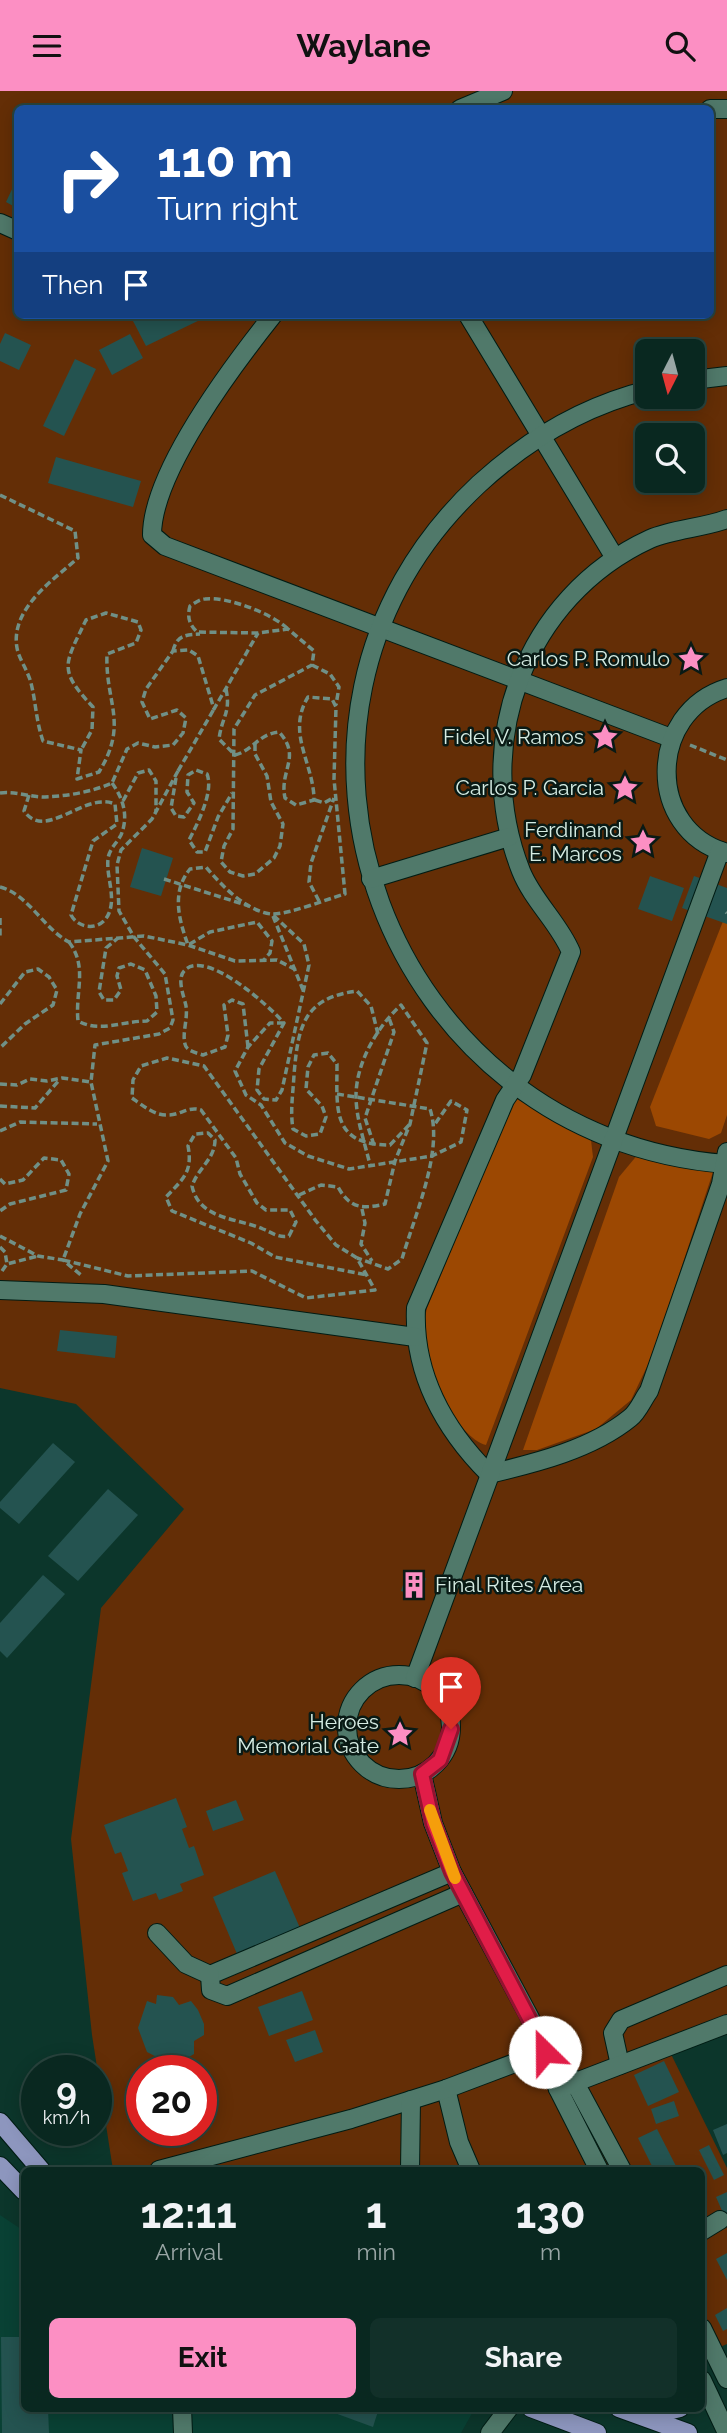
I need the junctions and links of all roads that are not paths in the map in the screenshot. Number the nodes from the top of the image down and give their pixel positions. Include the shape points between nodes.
1 (503, 91) edge
2 (470, 105) edge
3 (270, 319) edge
4 (470, 319) edge
5 (727, 376) edge
6 (705, 379) edge
7 (635, 394) edge
8 (542, 435) junction
9 (727, 519) edge
10 (615, 558) junction
11 (381, 629) junction
12 (517, 680) junction
13 (727, 688) edge
14 (671, 738) junction
15 (509, 837) junction
16 (724, 852) edge
17 (371, 879) junction
18 (514, 1086) junction
19 (613, 1140) junction
20 (726, 1160) edge
21 (0, 1290) edge
22 (415, 1336) junction
23 (489, 1474) junction
24 (415, 1678) junction
25 (422, 1774) junction
26 (452, 1872) junction
27 (463, 1893) junction
28 (157, 1933) dead end
29 (210, 1975) junction
30 (727, 1975) edge
31 (727, 2024) edge
32 (545, 2048) junction
33 (620, 2065) junction
34 (574, 2081) junction
35 (446, 2088) junction
36 (558, 2089) junction
37 (411, 2100) junction
38 (0, 2122) edge
39 (0, 2167) edge
40 (38, 2167) edge
41 (170, 2167) edge
42 (410, 2167) edge
43 (470, 2167) edge
44 (597, 2167) edge
45 (620, 2167) edge
46 (21, 2188) edge
47 (720, 2220) dead end
48 (705, 2229) edge
49 (705, 2334) edge
50 (726, 2373) edge
51 (705, 2387) edge
52 (182, 2412) edge
53 (506, 2412) edge
54 (542, 2412) edge
55 (630, 2412) edge
56 (671, 2412) edge
57 (641, 2416) junction
58 (183, 2433) edge
59 (490, 2433) edge
60 (597, 2433) edge
61 (688, 2433) edge
62 (726, 2433) edge

1 - 2 street
3 - 11 street via 207,403 168,478 152,518 152,535 165,546
4 - 8 street
5 - 6 street
7 - 8 street via 586,411
8 - 10 street
8 - 11 street via 500,464 430,539
9 - 10 street via 652,538
10 - 12 street via 559,608
11 - 12 street
11 - 17 street via 366,677 358,727 360,829
12 - 14 street
12 - 15 street via 501,755
13 - 14 street via 690,709
14 - 16 street via 665,772 672,805 692,833
15 - 17 street
15 - 18 street via 522,874 571,952
16 - 19 street
17 - 18 street via 388,927 441,1014
18 - 19 street
18 - 22 street via 416,1308
19 - 20 street via 668,1156
19 - 23 street
20 - 23 street via 649,1391 633,1416 570,1450
21 - 22 street via 104,1294
22 - 23 street via 422,1370 439,1409 462,1447
23 - 24 street
24 - 25 street via 442,1698 451,1729 440,1760
24 - 25 street via 392,1676 370,1685 354,1702 347,1725 352,1748 366,1767 387,1778
25 - 26 street via 433,1823
26 - 27 street
26 - 29 street
27 - 29 street via 227,1996 211,1990
27 - 32 street
28 - 29 street via 186,1964
30 - 33 street via 615,2025
31 - 33 street
32 - 34 street
32 - 35 street
32 - 36 street
33 - 34 street
34 - 36 street
34 - 45 street
35 - 37 street
35 - 43 street via 458,2142
36 - 44 street
37 - 41 street
37 - 42 street
38 - 40 main road
39 - 46 main road
47 - 48 street
49 - 50 street
51 - 62 street
52 - 58 street
53 - 59 street
54 - 60 main road
55 - 57 main road
56 - 57 main road
57 - 61 main road

